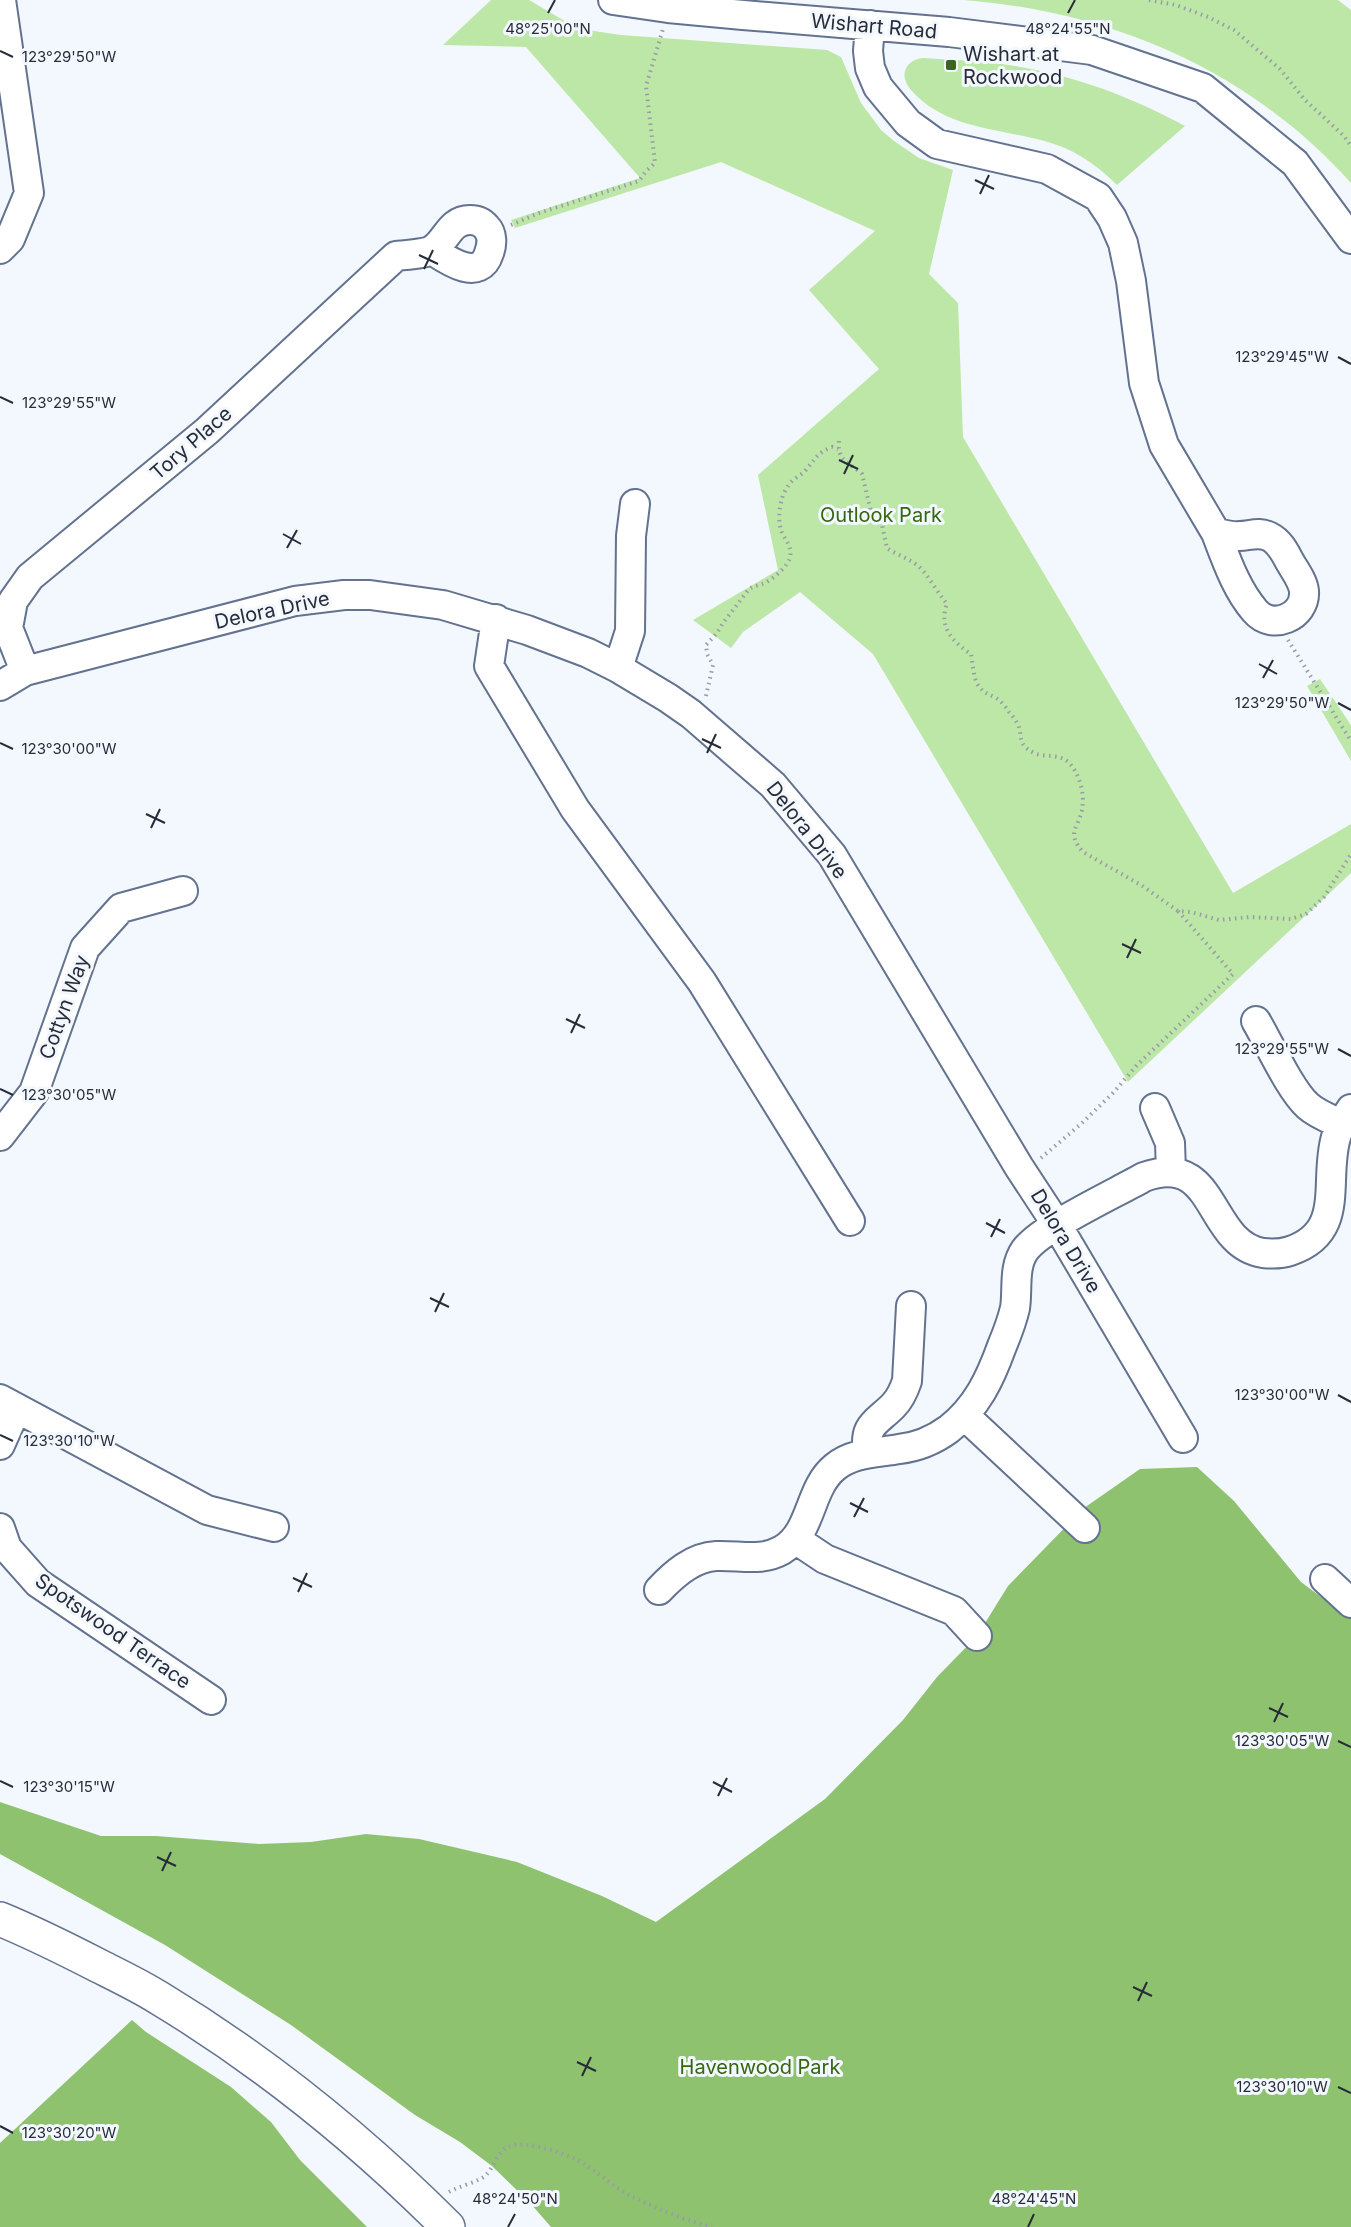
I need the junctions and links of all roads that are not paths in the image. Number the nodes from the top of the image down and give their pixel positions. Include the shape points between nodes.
1 (1, 0) edge
2 (613, 0) edge
3 (870, 25) junction
4 (1351, 239) edge
5 (0, 249) edge
6 (432, 250) junction
7 (635, 504) dead end
8 (1216, 532) junction
9 (496, 620) junction
10 (618, 668) junction
11 (25, 672) junction
12 (0, 686) edge
13 (183, 891) dead end
14 (1256, 1021) dead end
15 (1155, 1108) dead end
16 (1346, 1116) edge
17 (0, 1136) edge
18 (1171, 1171) junction
19 (850, 1221) dead end
20 (1057, 1225) junction
21 (911, 1306) dead end
22 (8, 1404) edge
23 (964, 1415) junction
24 (1183, 1438) dead end
25 (0, 1445) edge
26 (868, 1453) junction
27 (274, 1527) dead end
28 (0, 1528) edge
29 (1085, 1528) dead end
30 (795, 1539) junction
31 (1325, 1579) dead end
32 (659, 1590) dead end
33 (1351, 1603) edge
34 (977, 1636) dead end
35 (211, 1700) dead end
36 (0, 1919) edge
37 (447, 2213) edge

1 - 5 street via 29,193 10,239
2 - 3 street, Wishart Road
3 - 4 street, Wishart Road via 1092,50 1203,88 1295,163
3 - 8 street via 870,68 878,87 908,123 938,144 1047,169 1098,197 1123,243 1144,383 1164,445
6 - 6 street via 456,266 480,266 488,257 491,234 476,220 462,220
6 - 11 street, Tory Place via 396,256 207,431 30,578 13,601 8,628
7 - 10 street via 630,631
8 - 8 street via 1238,536 1262,534 1278,543 1302,583 1303,602 1298,610 1272,621 1255,612 1231,572
9 - 10 street, Delora Drive via 558,641
9 - 11 street, Delora Drive via 397,597 319,597
9 - 19 street via 489,666 575,809 702,982
10 - 20 street, Delora Drive via 691,714 773,784 832,855
11 - 12 street, Delora Drive
13 - 17 street, Cottyn Way via 121,908 85,948 34,1092
14 - 16 street via 1307,1105 1317,1113
15 - 18 street via 1170,1143
16 - 18 street via 1336,1137 1330,1205 1320,1233 1285,1253 1258,1252 1237,1240 1198,1184
18 - 20 street via 1144,1177
20 - 23 street via 1023,1252 1011,1323 984,1391
20 - 24 street, Delora Drive
21 - 26 street via 907,1381 894,1405 868,1431
22 - 25 street
22 - 27 street via 207,1510
23 - 26 street via 949,1429 920,1445
23 - 29 street
26 - 30 street via 849,1458 824,1479
28 - 35 street, Spotswood Terrace via 7,1548 38,1583
30 - 32 street via 784,1549 758,1558 699,1559
30 - 34 street via 825,1559 954,1611
31 - 33 street
36 - 37 main road via 158,1997 250,2057

